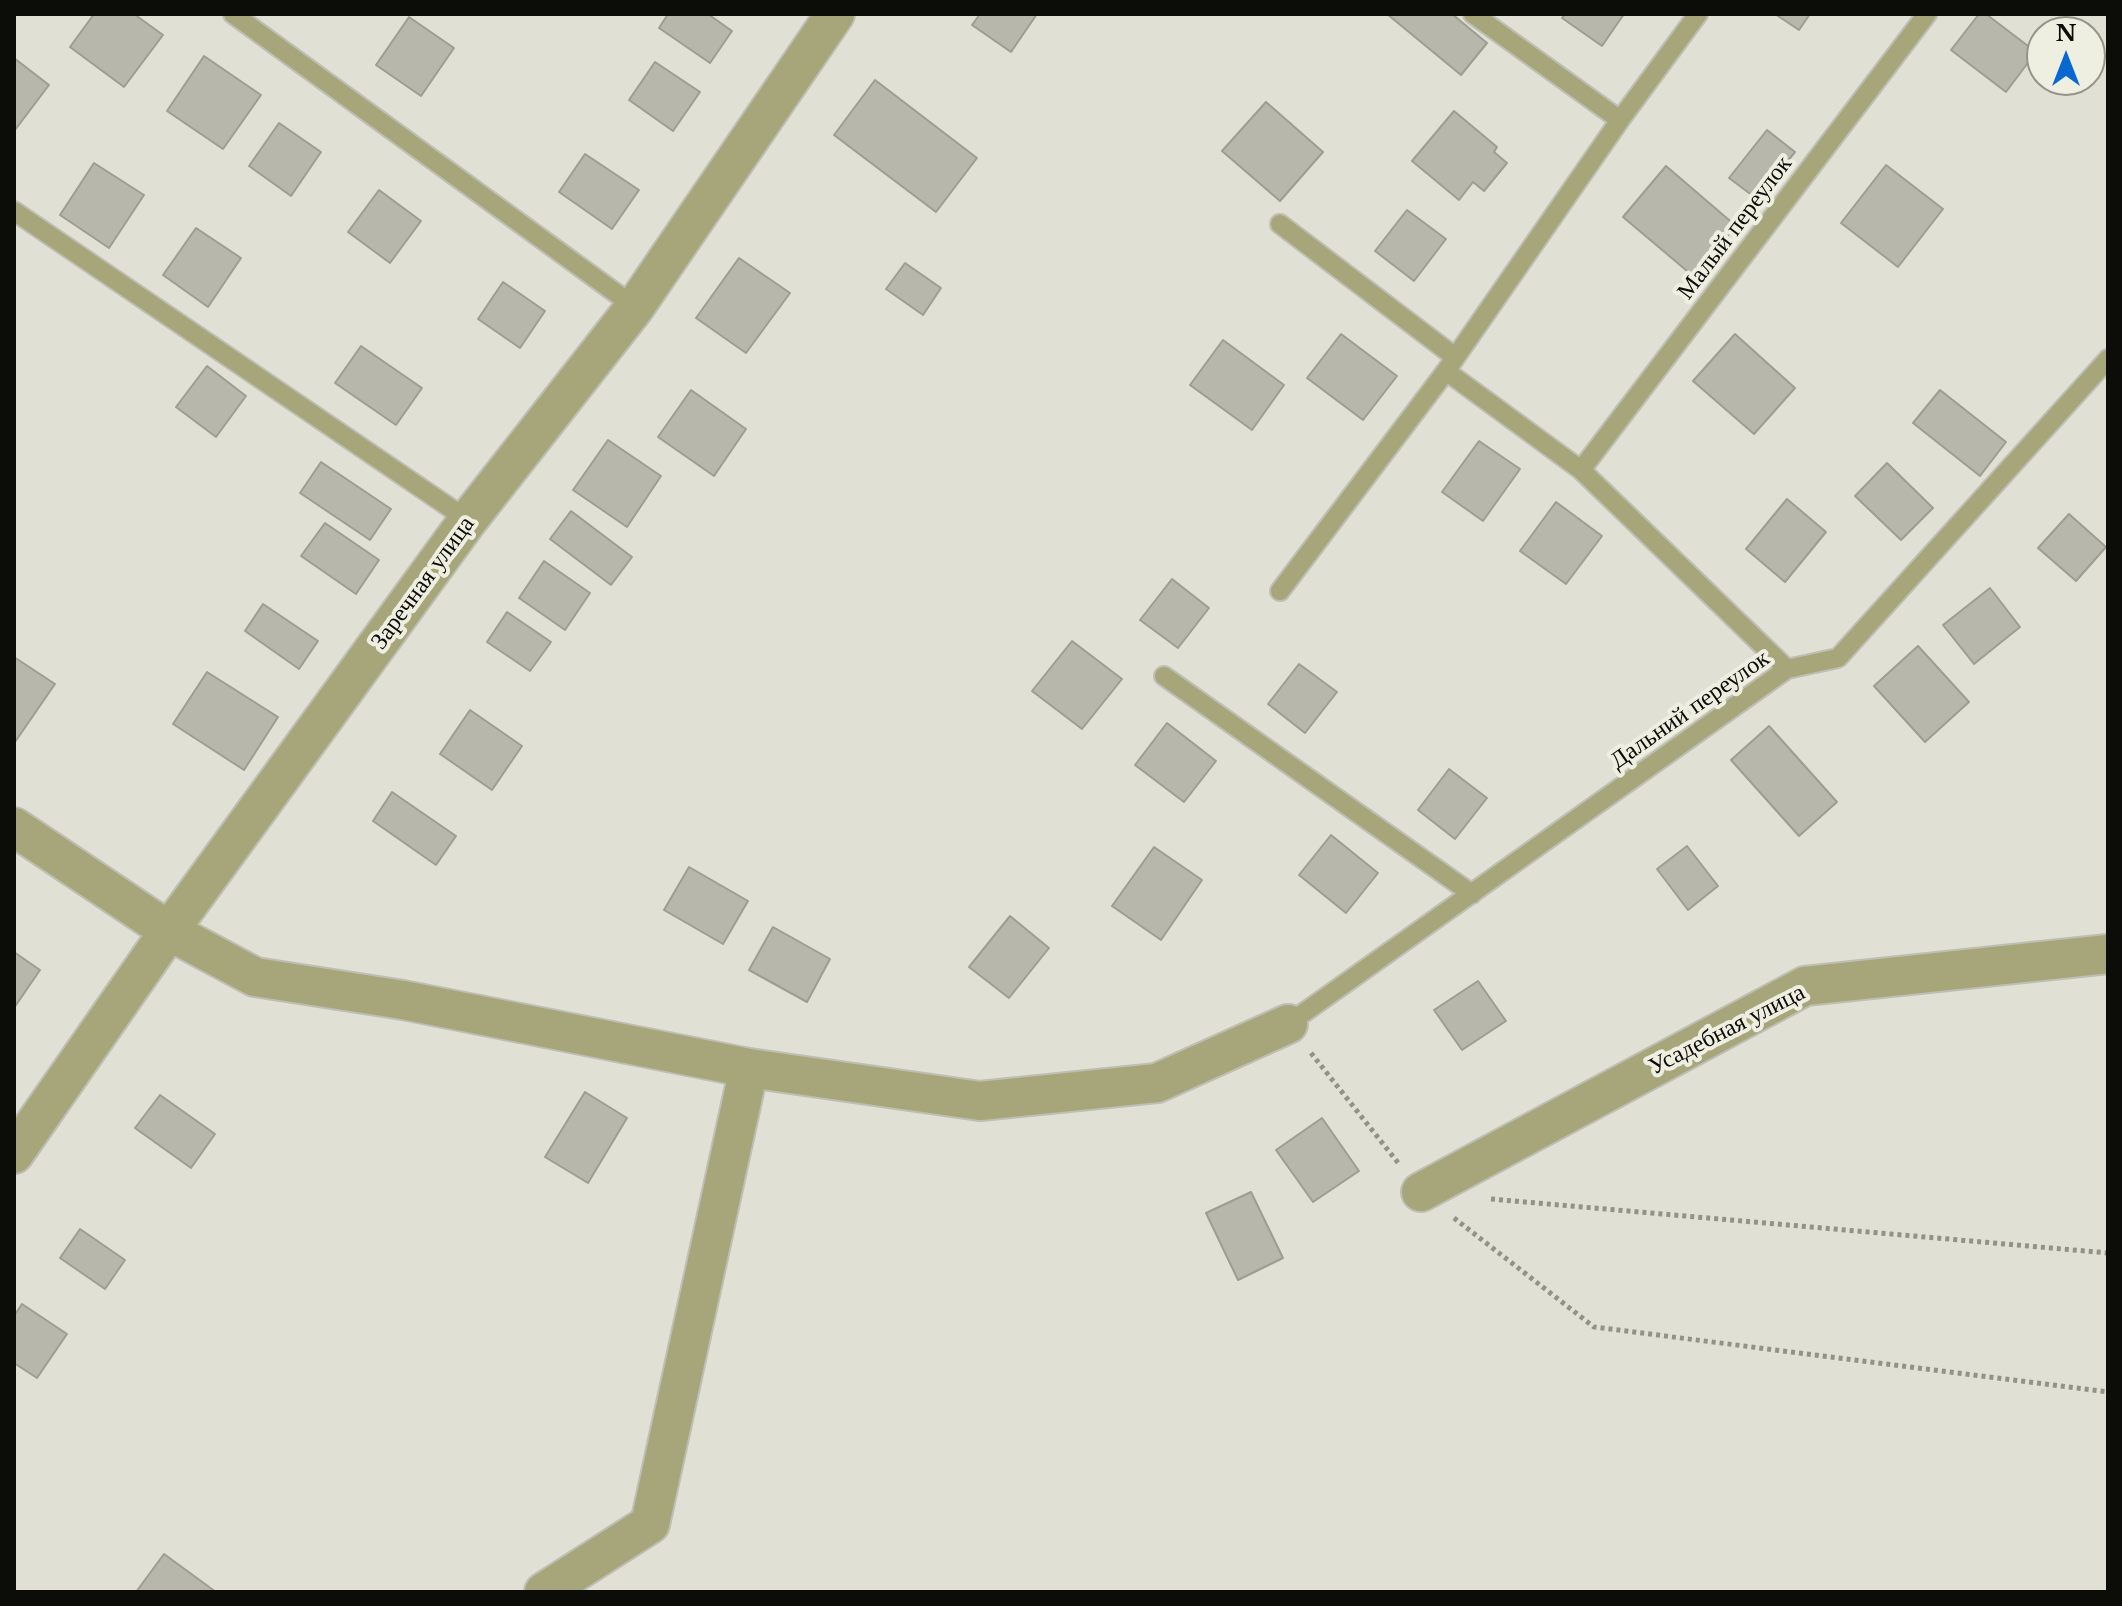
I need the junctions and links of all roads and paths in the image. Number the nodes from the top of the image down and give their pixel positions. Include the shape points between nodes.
1 (233, 14) edge
2 (835, 14) edge
3 (1473, 14) edge
4 (1698, 14) edge
5 (1927, 14) edge
6 (1620, 120) junction
7 (14, 211) edge
8 (1280, 224) dead end
9 (635, 307) junction
10 (2108, 359) edge
11 (1450, 364) junction
12 (1581, 470) junction
13 (468, 520) junction
14 (1280, 591) dead end
15 (1787, 669) junction
16 (1164, 676) dead end
17 (14, 827) edge
18 (1472, 894) junction
19 (169, 931) junction
20 (2108, 954) edge
21 (1288, 1024) junction
22 (749, 1068) junction
23 (14, 1154) edge
24 (1421, 1192) junction
25 (1484, 1198) dead end
26 (2108, 1253) edge
27 (2108, 1392) edge
28 (544, 1592) edge

1 - 9 lane
2 - 9 street, Заречная улица
3 - 6 lane
4 - 6 lane
5 - 12 lane, Малый переулок
6 - 11 lane
7 - 13 lane
8 - 11 lane
9 - 13 street, Заречная улица
10 - 15 lane, Дальний переулок via 1838,658
11 - 12 lane
11 - 14 lane
12 - 15 lane
13 - 19 street, Заречная улица
15 - 18 lane, Дальний переулок
16 - 18 lane
17 - 19 street
18 - 21 lane, Дальний переулок
19 - 22 street via 255,977 403,1000
19 - 23 street, Заречная улица
20 - 24 street, Усадебная улица via 1805,986
21 - 22 street via 1157,1083 980,1101
21 - 24 path
22 - 28 street via 650,1524
24 - 27 path via 1594,1327
25 - 26 path

